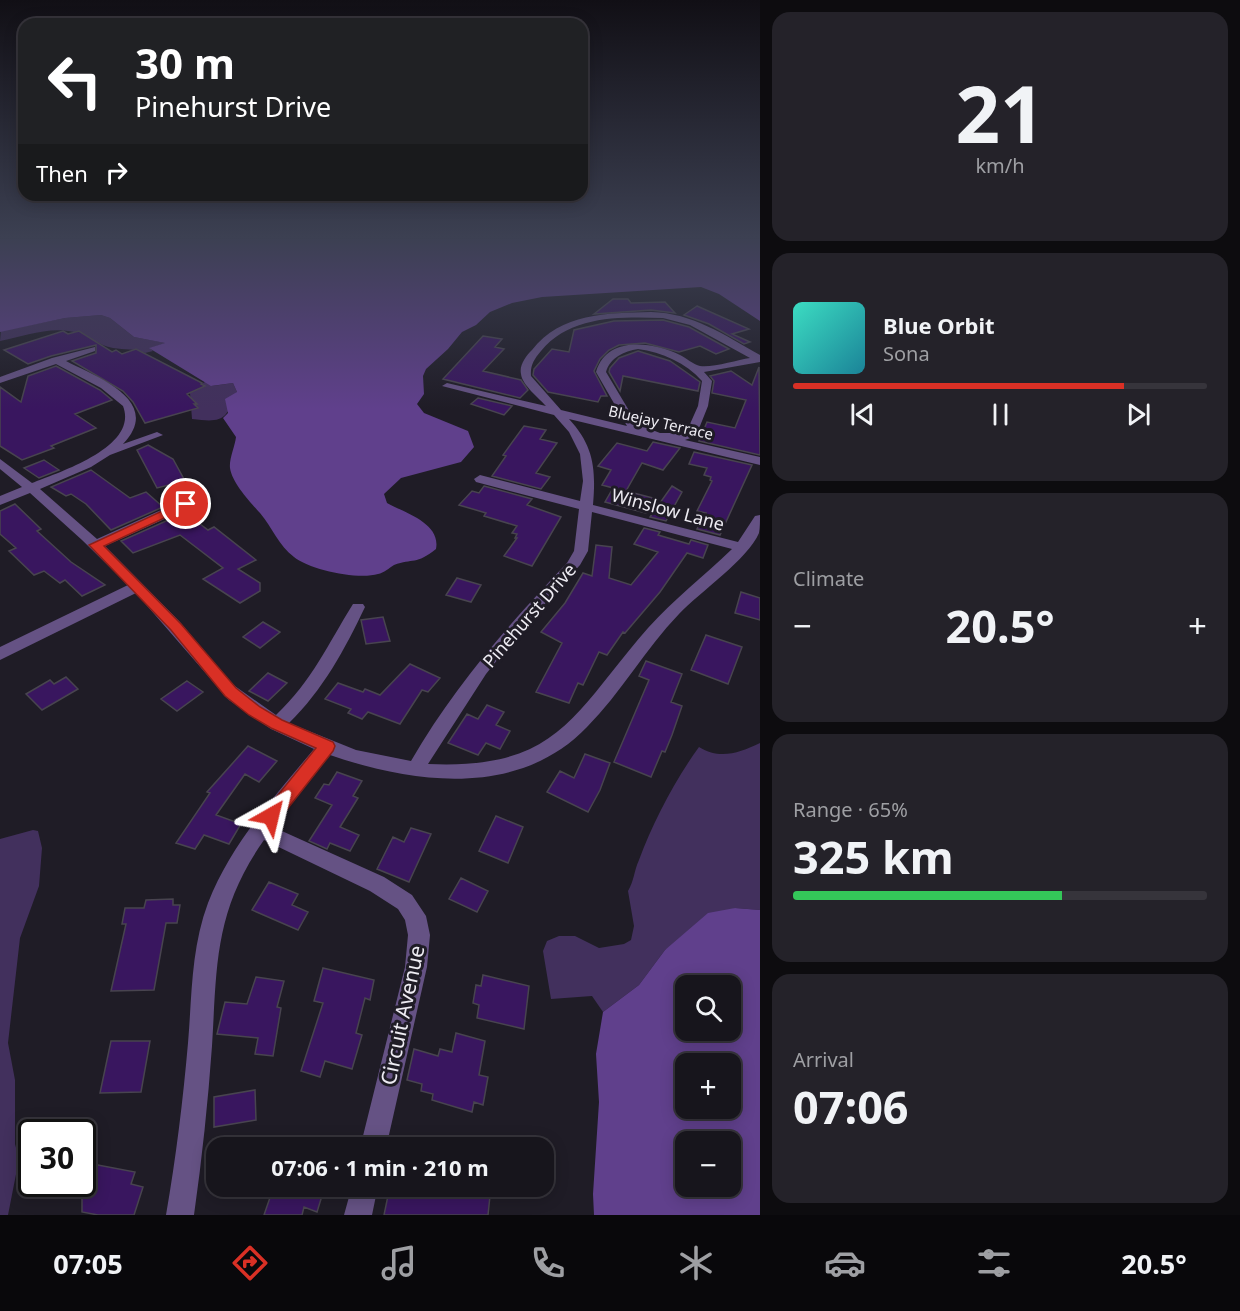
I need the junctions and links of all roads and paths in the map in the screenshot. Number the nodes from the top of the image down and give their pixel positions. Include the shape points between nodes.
1 (92, 349) dead end
2 (760, 359) edge
3 (56, 360) junction
4 (695, 370) junction
5 (0, 380) edge
6 (447, 387) dead end
7 (556, 413) junction
8 (157, 435) dead end
9 (658, 437) junction
10 (104, 455) junction
11 (760, 461) edge
12 (0, 463) edge
13 (480, 479) dead end
14 (31, 488) junction
15 (0, 501) edge
16 (186, 504) dead end
17 (587, 506) junction
18 (760, 519) edge
19 (96, 545) junction
20 (740, 547) junction
21 (137, 586) junction
22 (358, 608) dead end
23 (0, 654) edge
24 (277, 724) junction
25 (327, 746) junction
26 (415, 770) junction
27 (261, 830) junction
28 (377, 1137) edge
29 (362, 1197) edge
30 (180, 1215) edge
31 (358, 1215) edge

1 - 3 street
2 - 4 street
2 - 7 street, Pinehurst Drive via 672,316 570,324 541,344 525,371 529,382
3 - 5 street
3 - 10 street via 119,396 129,407 130,420 123,436
4 - 9 street via 707,384 703,406 690,436
4 - 9 street via 660,350 638,346 620,351 601,368 633,426
6 - 7 street, Bluejay Terrace
7 - 9 street, Bluejay Terrace
7 - 17 street, Pinehurst Drive via 578,436 586,454
8 - 10 street
9 - 11 street, Bluejay Terrace
10 - 14 street
12 - 14 street
13 - 17 street, Winslow Lane
14 - 15 street
14 - 19 street
16 - 19 street
17 - 20 street, Winslow Lane
17 - 26 street, Pinehurst Drive via 579,558 480,669
18 - 20 street
19 - 21 street
20 - 26 street via 670,613 601,700 559,741 486,771
21 - 23 street
21 - 24 street via 230,692
22 - 24 street via 337,651 298,705
24 - 25 street
25 - 26 street
25 - 27 street
27 - 28 street, Circuit Avenue via 377,884 405,902 415,916 419,935 416,966
27 - 30 street via 229,880 212,925
29 - 31 street

